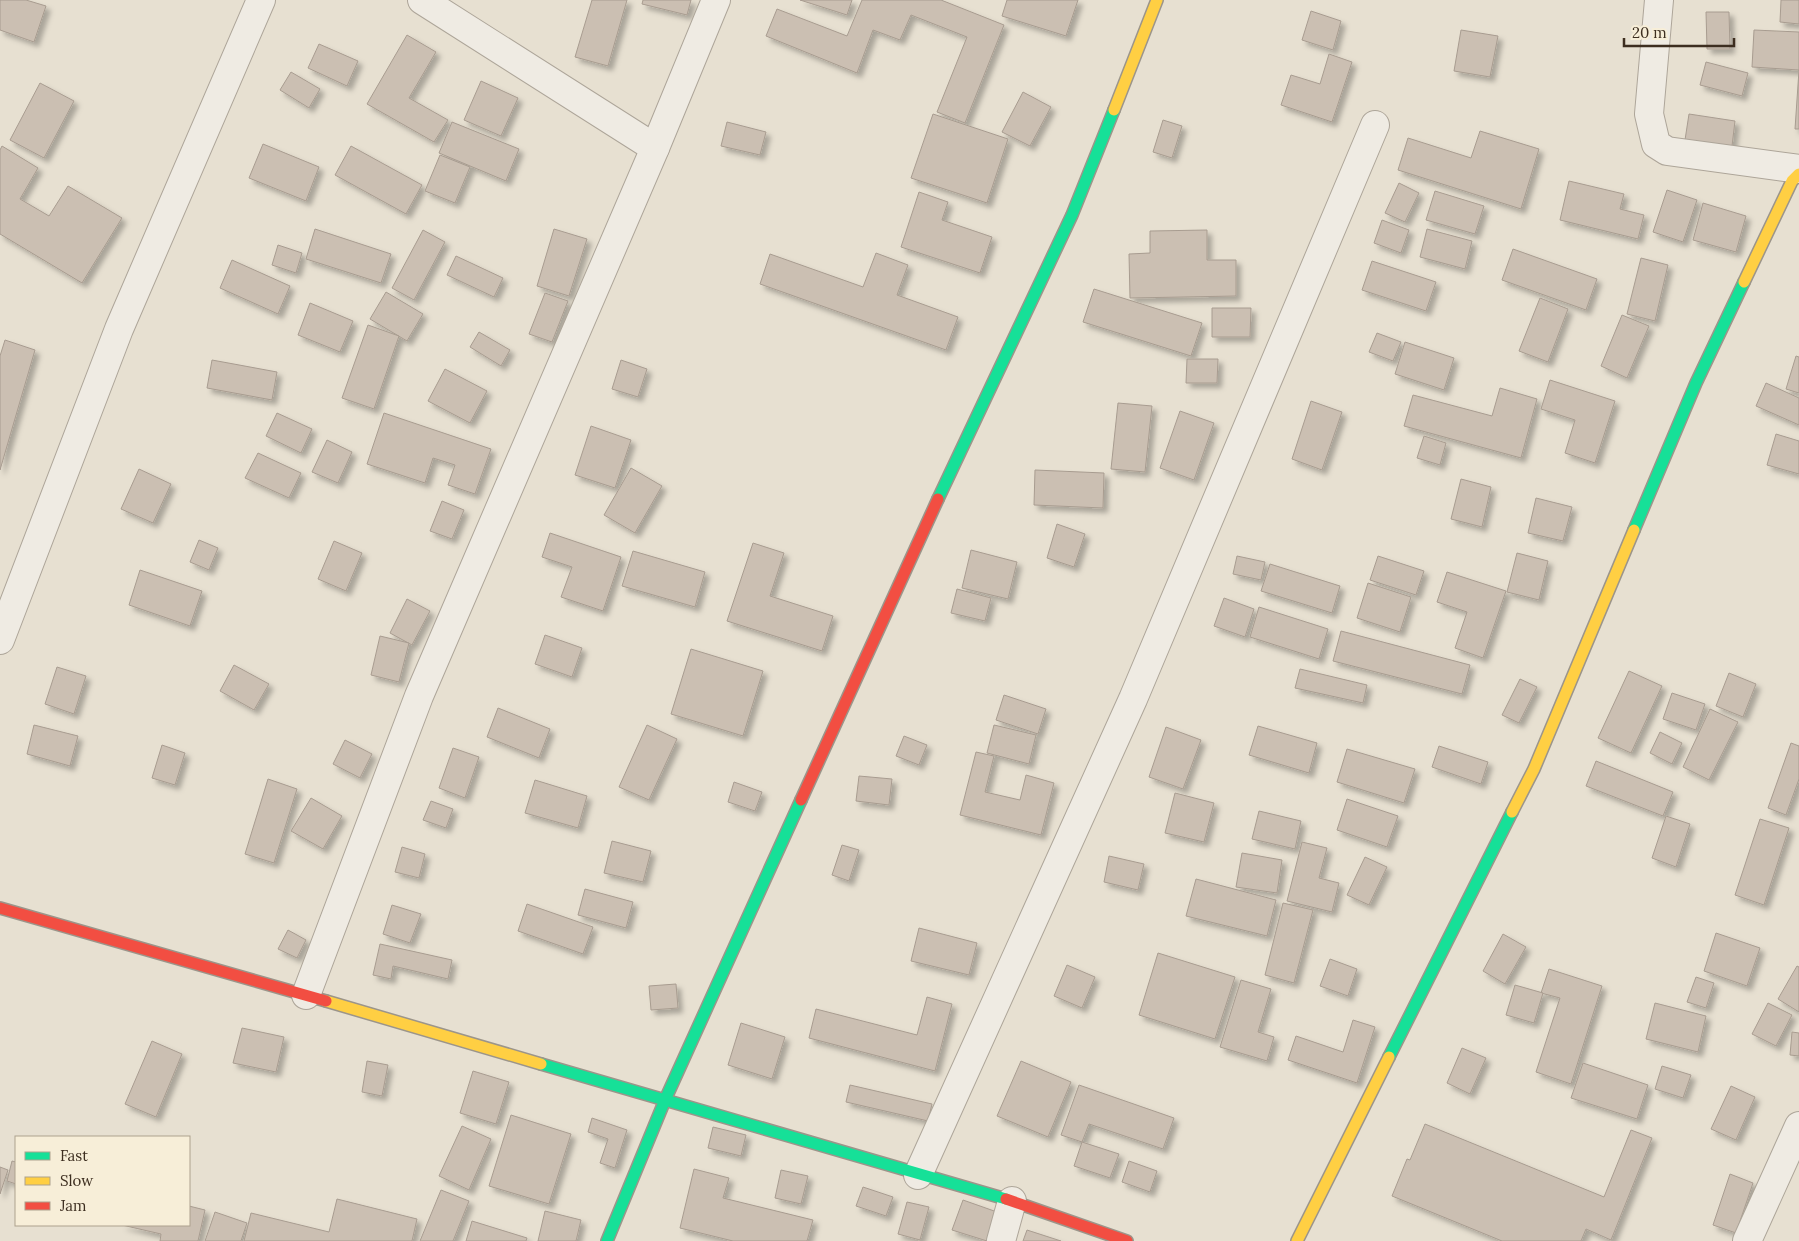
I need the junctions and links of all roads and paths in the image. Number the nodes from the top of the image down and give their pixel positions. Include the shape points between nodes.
1 (261, 0) edge
2 (422, 0) edge
3 (716, 0) edge
4 (1157, 0) edge
5 (1659, 0) edge
6 (1375, 124) dead end
7 (655, 148) junction
8 (1799, 169) edge
9 (1799, 174) edge
10 (0, 640) edge
11 (0, 908) edge
12 (306, 995) junction
13 (664, 1100) junction
14 (1799, 1126) edge
15 (918, 1174) junction
16 (1012, 1202) junction
17 (608, 1241) edge
18 (1001, 1241) edge
19 (1127, 1241) edge
20 (1297, 1241) edge
21 (1747, 1241) edge

1 - 10 street via 119,329
2 - 7 street
3 - 7 street
4 - 13 street via 1072,215 932,512
5 - 8 street via 1648,114 1656,144 1667,151
6 - 15 street via 1133,699
7 - 12 street via 419,696
9 - 20 street via 1792,181 1696,383 1534,770
11 - 12 street
12 - 13 street
13 - 15 street
13 - 17 street
14 - 21 street
15 - 16 street
16 - 18 street
16 - 19 street

